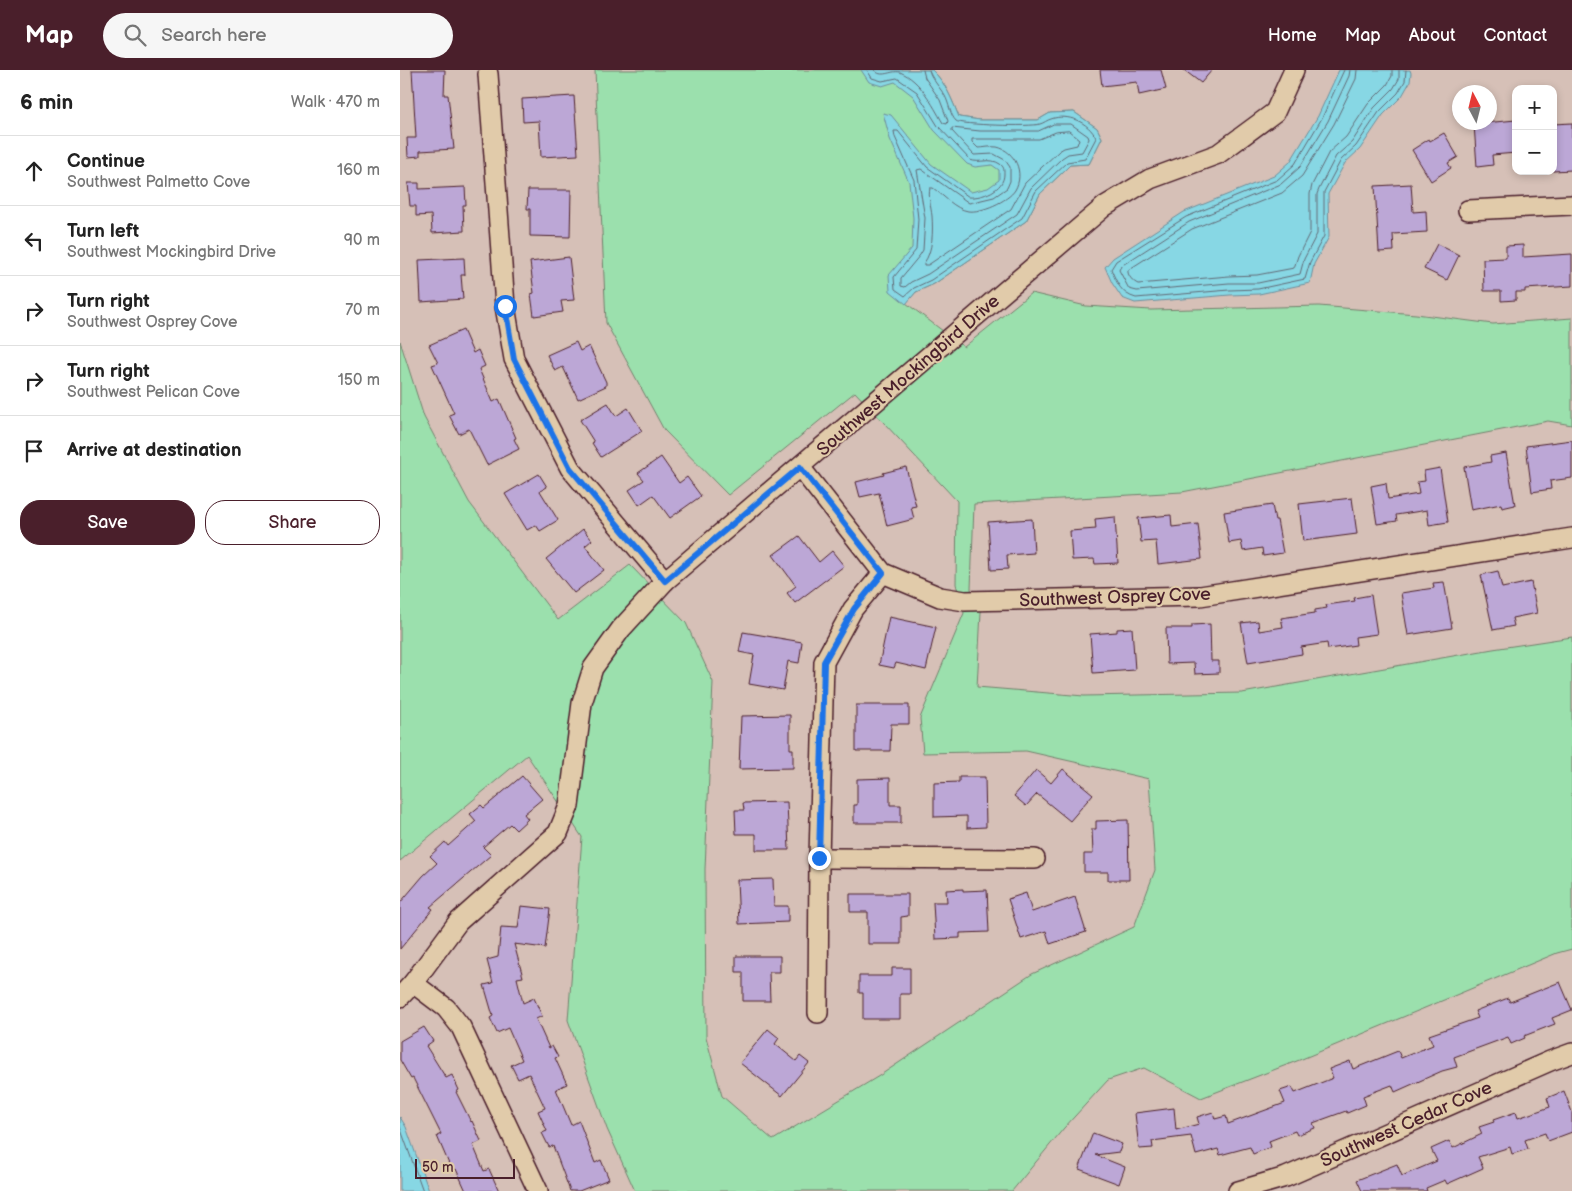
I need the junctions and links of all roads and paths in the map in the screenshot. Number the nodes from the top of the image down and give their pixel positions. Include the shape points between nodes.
1 (1294, 70) edge
2 (488, 74) dead end
3 (1572, 205) edge
4 (1468, 210) dead end
5 (800, 467) junction
6 (1572, 538) edge
7 (883, 573) junction
8 (665, 581) junction
9 (819, 858) junction
10 (1034, 858) dead end
11 (413, 983) junction
12 (400, 997) edge
13 (818, 1013) dead end
14 (1572, 1053) edge
15 (538, 1191) edge
16 (1238, 1191) edge

1 - 5 street, Southwest Mockingbird Drive via 1275,112 1218,154 1150,179 1105,206
2 - 8 street via 505,306 514,359 570,468
3 - 4 street
5 - 7 street, Southwest Osprey Cove
5 - 8 street, Southwest Mockingbird Drive
6 - 7 street, Southwest Osprey Cove via 1200,596 965,601 940,597
7 - 9 street via 854,609 824,662
8 - 11 street, Southwest Mockingbird Drive via 621,629 594,668 582,703 569,806 558,833 458,922
9 - 10 street
9 - 13 street
11 - 12 street, Southwest Mockingbird Drive
11 - 15 street via 446,1008 461,1027
14 - 16 street, Southwest Cedar Cove via 1286,1177

